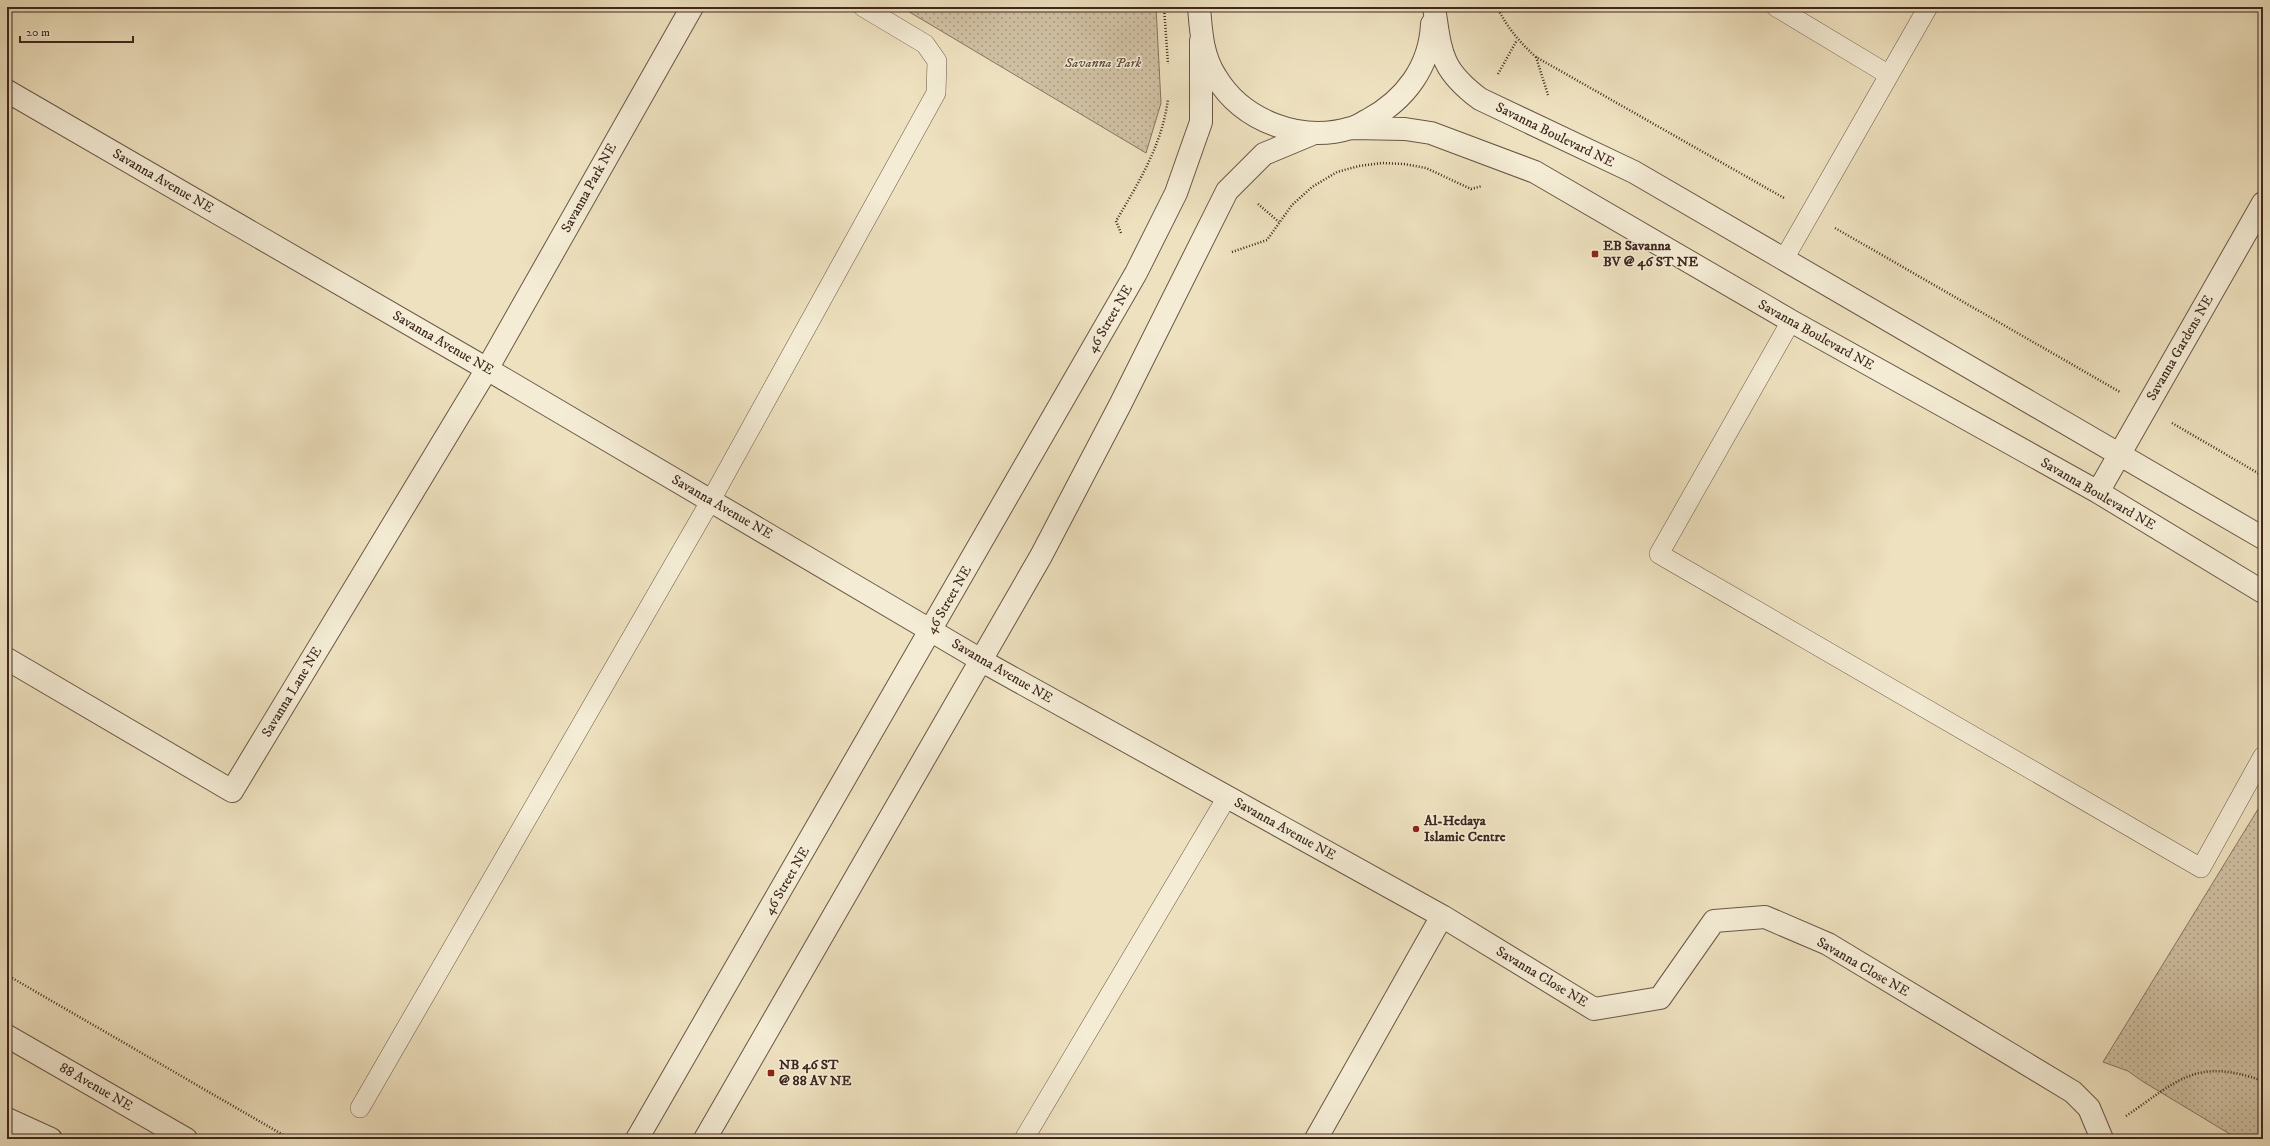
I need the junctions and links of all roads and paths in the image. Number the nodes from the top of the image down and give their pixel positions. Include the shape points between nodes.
1 (692, 7) edge
2 (863, 7) edge
3 (1164, 7) edge
4 (1199, 7) edge
5 (1433, 7) edge
6 (1497, 7) edge
7 (1776, 7) edge
8 (1928, 7) edge
9 (1517, 40) junction
10 (1201, 41) junction
11 (1168, 70) dead end
12 (1889, 75) junction
13 (1494, 81) dead end
14 (7, 90) edge
15 (1169, 91) dead end
16 (1352, 128) junction
17 (1312, 134) junction
18 (1471, 189) dead end
19 (1252, 199) dead end
20 (2263, 203) edge
21 (1811, 213) junction
22 (1116, 221) dead end
23 (1279, 222) junction
24 (1267, 240) dead end
25 (1784, 259) junction
26 (1791, 321) junction
27 (487, 369) junction
28 (2145, 407) junction
29 (2119, 453) junction
30 (2263, 476) edge
31 (2098, 492) junction
32 (711, 500) junction
33 (2263, 538) edge
34 (2263, 592) edge
35 (932, 631) junction
36 (7, 659) edge
37 (981, 659) junction
38 (2263, 756) edge
39 (1228, 796) junction
40 (1442, 916) junction
41 (7, 975) edge
42 (7, 1036) edge
43 (2263, 1081) edge
44 (360, 1108) dead end
45 (7, 1119) edge
46 (2101, 1136) edge
47 (51, 1139) edge
48 (186, 1139) edge
49 (290, 1139) edge
50 (637, 1139) edge
51 (706, 1139) edge
52 (1024, 1139) edge
53 (1316, 1139) edge

1 - 27 street, Savanna Park NE
2 - 32 lane via 925,44 937,61 936,93
3 - 11 path
4 - 10 street, 46 Street NE
5 - 16 street via 1431,42 1415,79 1388,109
5 - 25 street, Savanna Boulevard NE via 1442,55 1463,86 1480,99 1634,172
6 - 9 path
7 - 12 lane
8 - 12 lane
9 - 13 path
9 - 21 path via 1536,57 1574,80
10 - 17 street via 1216,77 1241,106 1274,126
10 - 35 street, 46 Street NE via 1200,122 1176,193 1131,282
12 - 21 lane
14 - 27 street, Savanna Avenue NE
15 - 22 path via 1162,130 1153,156
16 - 17 street
16 - 26 street, Savanna Boulevard NE via 1405,129 1431,133 1534,172
17 - 37 street via 1264,154 1227,191 1044,549
18 - 23 path via 1426,168 1382,163 1358,166 1337,172 1312,186
19 - 23 path
20 - 28 street, Savanna Gardens NE
21 - 25 lane
21 - 28 path
23 - 24 path
25 - 29 street, Savanna Boulevard NE
26 - 31 street, Savanna Boulevard NE
26 - 38 lane via 1658,554 2201,868
27 - 32 street, Savanna Avenue NE
27 - 36 street, Savanna Lane NE via 232,791
28 - 29 street, Savanna Gardens NE
28 - 30 path
29 - 31 street, Savanna Gardens NE
29 - 33 street, Savanna Boulevard NE
31 - 34 street, Savanna Boulevard NE
32 - 35 street, Savanna Avenue NE
32 - 44 lane
35 - 37 street, Savanna Avenue NE
35 - 50 street, 46 Street NE
37 - 39 street, Savanna Avenue NE
37 - 51 street
39 - 40 street, Savanna Avenue NE
39 - 52 lane
40 - 46 street, Savanna Close NE via 1594,1009 1660,998 1714,921 1765,917 1828,944 2073,1092 2089,1108
40 - 53 street
41 - 49 path
42 - 48 street, 88 Avenue NE
43 - 46 path via 2223,1070 2193,1074 2179,1080
45 - 47 street

